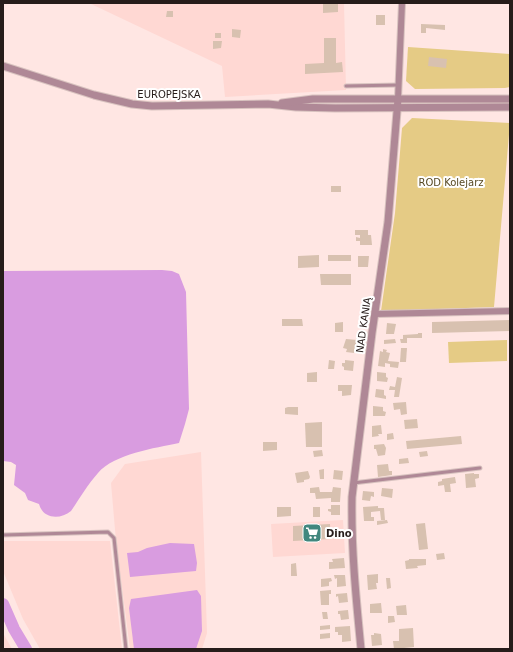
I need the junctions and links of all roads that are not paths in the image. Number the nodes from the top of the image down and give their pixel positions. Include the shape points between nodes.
1 (402, 3) edge
2 (3, 66) edge
3 (399, 85) junction
4 (346, 86) dead end
5 (398, 99) junction
6 (510, 99) edge
7 (268, 104) junction
8 (510, 107) edge
9 (397, 108) junction
10 (510, 311) edge
11 (375, 314) junction
12 (480, 468) dead end
13 (353, 483) junction
14 (3, 535) edge
15 (126, 649) edge
16 (360, 649) edge

1 - 3 street, NAD KANIĄ
2 - 7 street, EUROPEJSKA via 94,95 132,104
3 - 4 lane
3 - 5 street, NAD KANIĄ
5 - 6 street, EUROPEJSKA
5 - 7 street, EUROPEJSKA via 313,99
5 - 9 street, NAD KANIĄ
7 - 9 street, EUROPEJSKA via 296,107
8 - 9 street, EUROPEJSKA
9 - 11 street, NAD KANIĄ via 388,222
10 - 11 street
11 - 13 street, NAD KANIĄ
12 - 13 lane
13 - 16 street, NAD KANIĄ via 354,581
14 - 15 lane via 108,532 114,538

